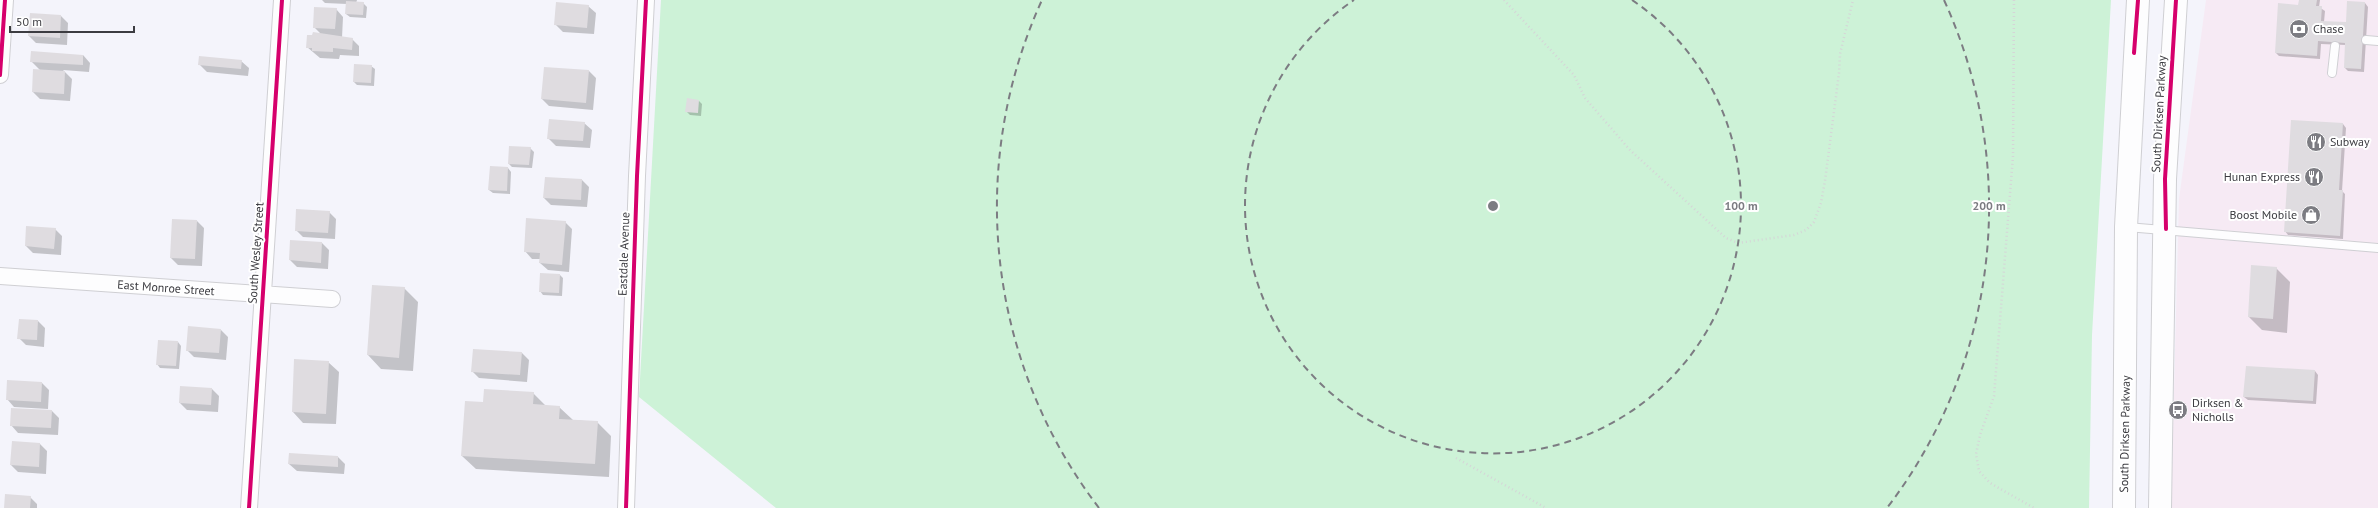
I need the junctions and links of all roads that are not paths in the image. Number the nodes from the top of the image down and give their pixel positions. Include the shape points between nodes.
1 (5, 0) edge
2 (282, 0) edge
3 (646, 0) edge
4 (2138, 0) edge
5 (2176, 0) edge
6 (2366, 40) dead end
7 (2378, 41) edge
8 (2335, 46) dead end
9 (2332, 73) dead end
10 (0, 75) edge
11 (2126, 227) junction
12 (2166, 229) junction
13 (2378, 248) edge
14 (0, 276) edge
15 (263, 295) junction
16 (332, 299) dead end
17 (249, 508) edge
18 (626, 508) edge
19 (2124, 508) edge
20 (2160, 508) edge

1 - 10 street
2 - 15 street, South Wesley Street
3 - 18 street, Eastdale Avenue via 637,176
4 - 11 main road, South Dirksen Parkway
5 - 12 main road, South Dirksen Parkway via 2165,179
6 - 7 lane
8 - 9 lane
11 - 12 lane
11 - 19 main road, South Dirksen Parkway
12 - 13 lane
12 - 20 main road, South Dirksen Parkway
14 - 15 street, East Monroe Street
15 - 16 street, East Monroe Street
15 - 17 street, South Wesley Street

